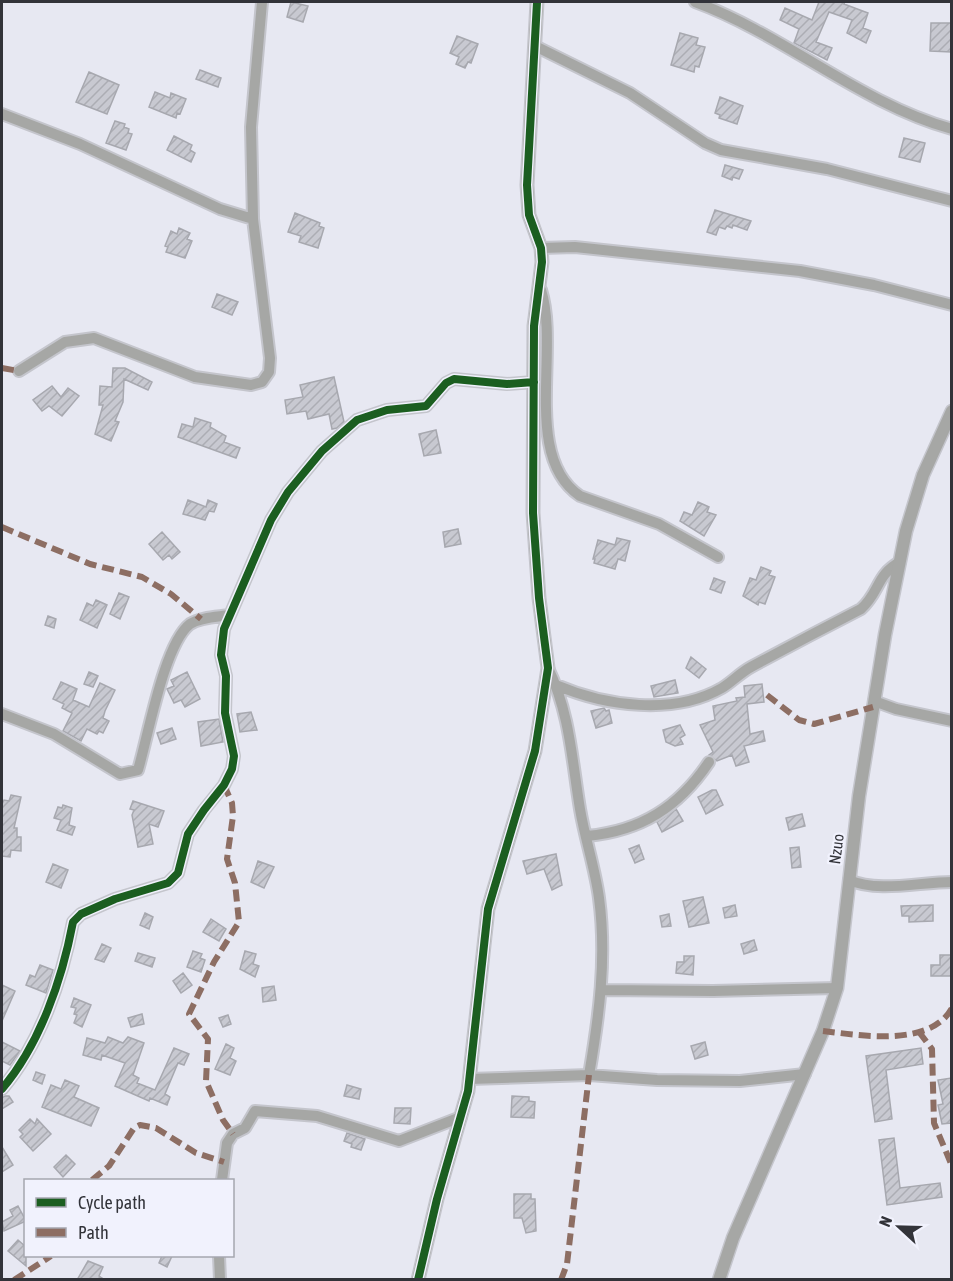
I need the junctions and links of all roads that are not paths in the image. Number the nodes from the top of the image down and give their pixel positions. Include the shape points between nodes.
1 (262, 2) edge
2 (537, 2) edge
3 (695, 2) edge
4 (535, 46) junction
5 (2, 114) edge
6 (951, 129) edge
7 (951, 201) edge
8 (253, 219) junction
9 (541, 248) junction
10 (541, 290) junction
11 (951, 305) edge
12 (19, 371) dead end
13 (534, 382) junction
14 (951, 411) edge
15 (718, 557) dead end
16 (900, 562) junction
17 (230, 615) junction
18 (548, 668) junction
19 (556, 685) junction
20 (874, 701) junction
21 (2, 714) edge
22 (951, 721) edge
23 (709, 762) dead end
24 (587, 836) junction
25 (849, 879) junction
26 (951, 882) edge
27 (837, 988) junction
28 (602, 990) junction
29 (805, 1074) junction
30 (589, 1076) junction
31 (469, 1079) junction
32 (2, 1089) edge
33 (461, 1117) junction
34 (222, 1179) edge
35 (219, 1257) edge
36 (220, 1280) edge
37 (418, 1280) edge
38 (719, 1280) edge

1 - 8 street via 251,127
2 - 4 street
3 - 6 street via 727,14 861,90
4 - 7 street via 630,93 705,143 722,150 827,168
4 - 9 street via 527,185 529,216
5 - 8 street
8 - 12 street via 270,358 269,372 262,382 251,385 195,377 94,338 65,342
9 - 10 street
9 - 11 street via 575,247 800,271
10 - 13 street via 534,326
10 - 15 street via 548,320 545,383 550,455 558,474 580,496 659,524
13 - 17 street via 507,384 454,379 446,382 426,406 357,420 322,452 288,492 271,519
13 - 18 street via 533,513
14 - 16 street, Nzuo via 923,475
16 - 19 street via 886,569 870,601 861,609 742,672 722,688 695,699 633,705
16 - 20 street, Nzuo
17 - 21 street via 201,619 190,625 177,641 160,684 138,770 120,774 54,734
17 - 32 street via 221,655 226,676 226,723 234,756 225,786 188,834 178,873 168,883 107,902 73,922 54,993 17,1071
18 - 19 street
18 - 31 street via 534,751 488,909
19 - 24 street via 571,741
20 - 22 street via 896,710
20 - 25 street, Nzuo
23 - 24 street via 678,801 658,816 612,834
24 - 28 street via 599,901
25 - 26 street via 858,884 888,885
25 - 27 street, Nzuo
27 - 28 street
27 - 29 street, Nzuo
28 - 30 street
29 - 30 street via 740,1081
29 - 38 street, Nzuo via 733,1238
30 - 31 street
31 - 33 street
33 - 34 street via 399,1141 317,1116 255,1111 245,1128 233,1134 227,1143
33 - 37 street via 436,1199
35 - 36 street

